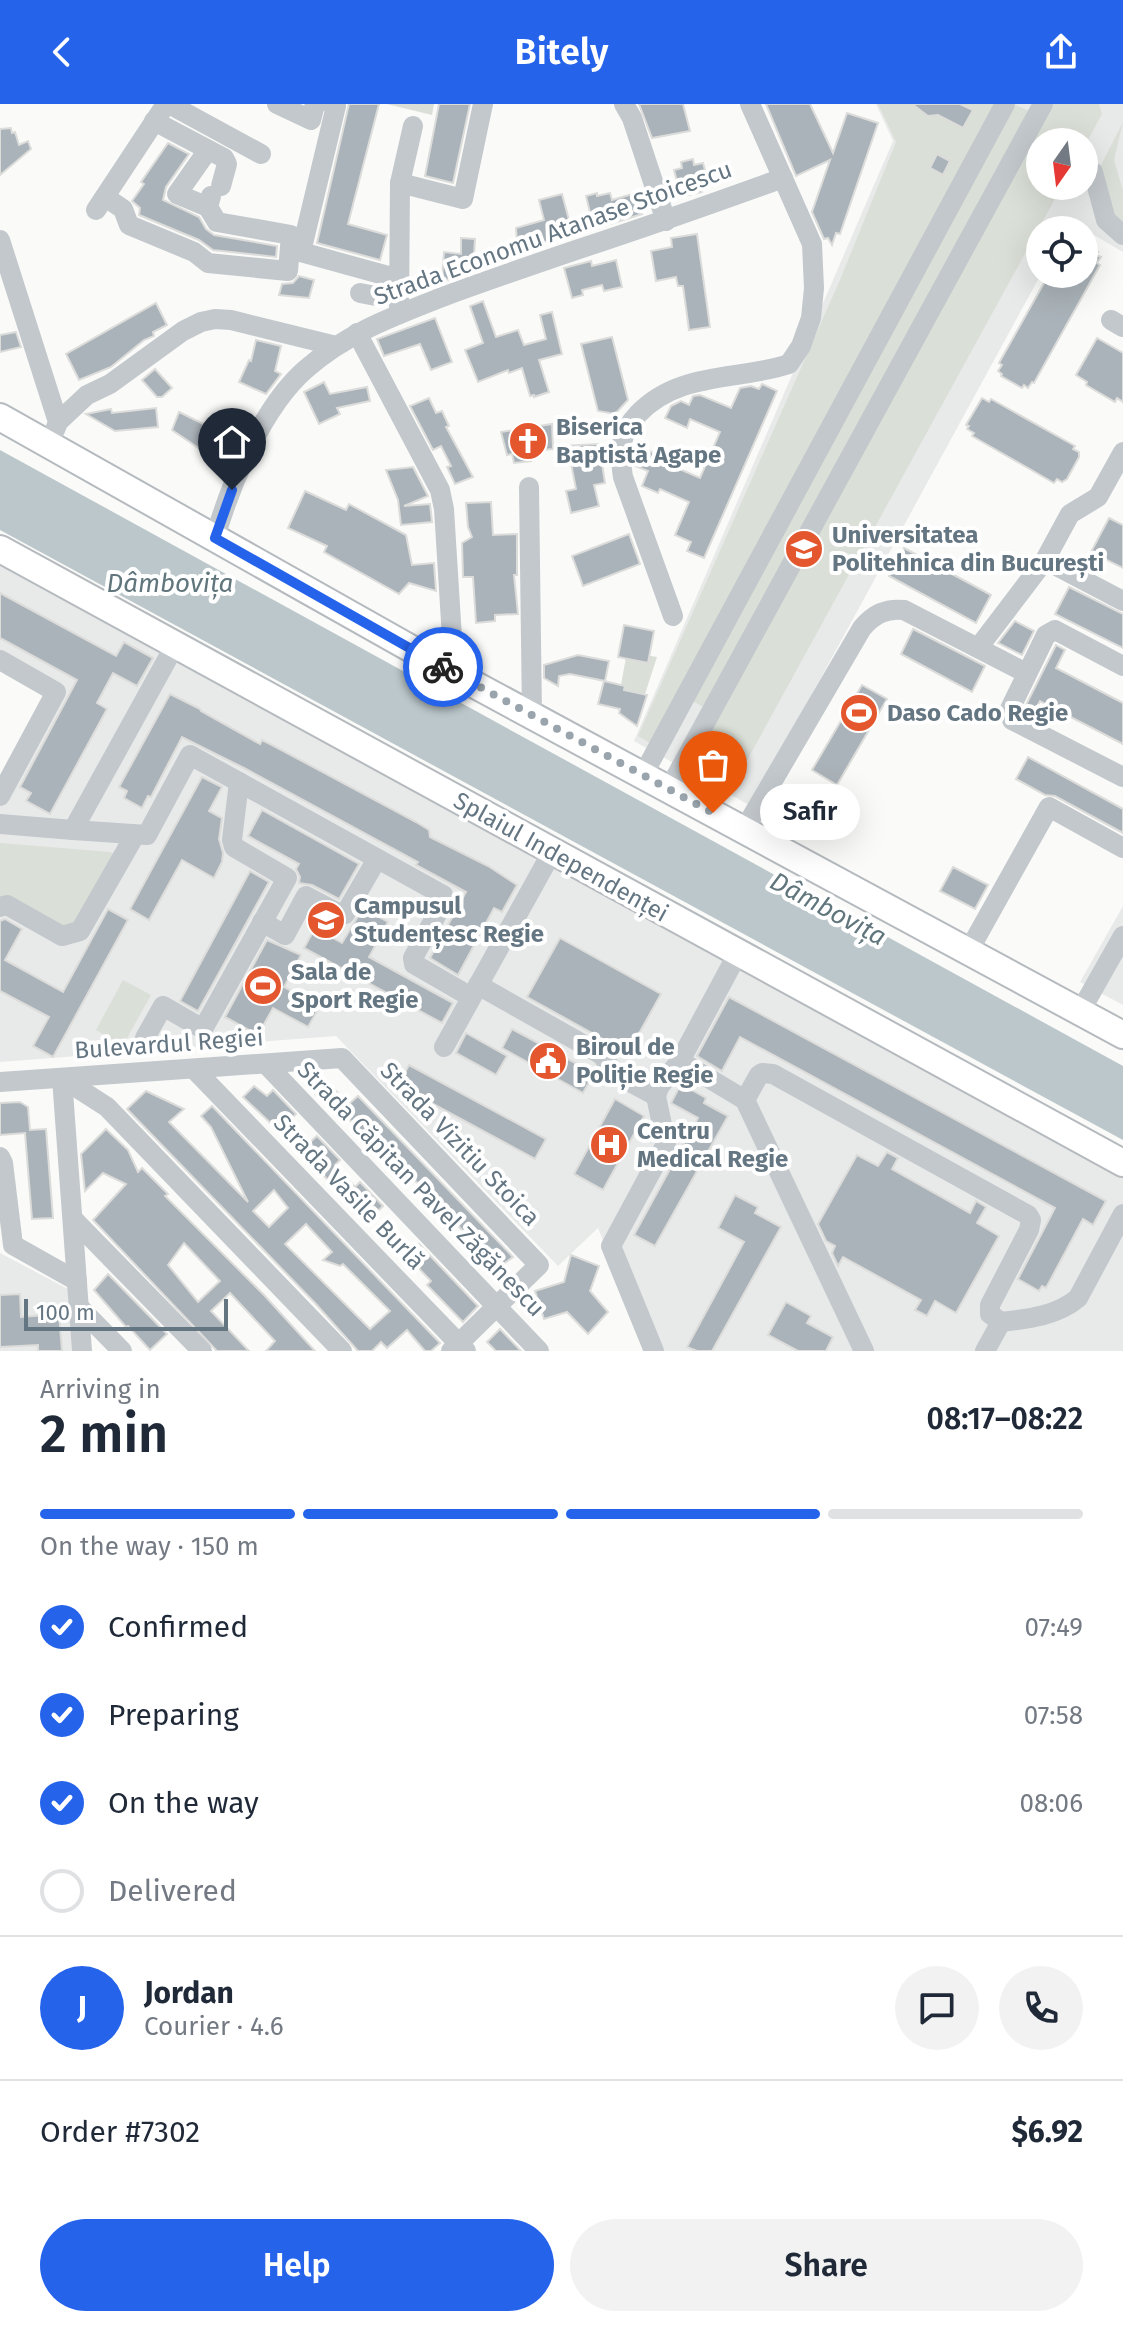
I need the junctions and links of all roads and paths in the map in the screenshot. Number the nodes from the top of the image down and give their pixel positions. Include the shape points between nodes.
1 (277, 104) edge
2 (315, 104) edge
3 (331, 104) edge
4 (483, 104) edge
5 (624, 104) edge
6 (750, 104) edge
7 (1005, 104) edge
8 (1043, 104) edge
9 (163, 110) edge
10 (413, 126) dead end
11 (208, 150) junction
12 (261, 154) dead end
13 (783, 178) junction
14 (400, 183) junction
15 (1098, 190) edge
16 (214, 195) junction
17 (666, 221) junction
18 (1123, 235) edge
19 (0, 240) edge
20 (5, 273) edge
21 (399, 285) junction
22 (360, 293) dead end
23 (399, 314) junction
24 (357, 333) junction
25 (336, 346) junction
26 (45, 377) junction
27 (87, 395) junction
28 (0, 417) edge
29 (54, 433) junction
30 (1123, 452) edge
31 (529, 487) dead end
32 (215, 538) junction
33 (0, 549) edge
34 (1045, 560) junction
35 (1123, 601) edge
36 (673, 616) dead end
37 (174, 647) junction
38 (978, 648) junction
39 (0, 660) edge
40 (1123, 666) edge
41 (445, 668) junction
42 (1026, 673) junction
43 (684, 700) junction
44 (711, 714) junction
45 (532, 716) junction
46 (643, 775) junction
47 (1123, 777) edge
48 (239, 782) junction
49 (669, 789) junction
50 (0, 796) edge
51 (0, 824) edge
52 (73, 830) junction
53 (744, 830) junction
54 (135, 835) junction
55 (1123, 848) edge
56 (552, 852) junction
57 (377, 859) junction
58 (0, 907) edge
59 (262, 922) junction
60 (1123, 936) edge
61 (968, 952) junction
62 (738, 953) junction
63 (475, 991) junction
64 (1080, 1012) junction
65 (1123, 1035) edge
66 (145, 1038) dead end
67 (444, 1047) dead end
68 (342, 1058) joint
69 (680, 1061) junction
70 (266, 1064) junction
71 (194, 1069) junction
72 (62, 1078) junction
73 (0, 1082) edge
74 (656, 1096) junction
75 (745, 1100) junction
76 (0, 1157) edge
77 (1123, 1163) edge
78 (1123, 1214) edge
79 (73, 1219) junction
80 (77, 1281) junction
81 (497, 1306) junction
82 (79, 1307) junction
83 (1001, 1322) junction
84 (459, 1348) edge
85 (82, 1351) edge
86 (122, 1351) edge
87 (202, 1351) edge
88 (325, 1351) edge
89 (342, 1351) edge
90 (539, 1351) edge
91 (654, 1351) edge
92 (864, 1351) edge
93 (985, 1351) edge

1 - 2 street via 311,120
3 - 21 street via 336,106 301,252
4 - 14 street via 463,199
5 - 17 street
6 - 13 street
7 - 43 street
8 - 44 street
9 - 11 street
9 - 12 street
9 - 16 street via 101,203 123,209 129,225 208,263 288,271 291,235 217,222
10 - 14 street
11 - 16 street via 227,164
11 - 16 street via 177,194
13 - 17 street, Strada Economu Atanase Stoicescu
13 - 36 street via 812,244 814,273 811,318 792,362 699,380 661,394 633,419 621,443 630,502
14 - 21 street
15 - 18 street via 1106,220
17 - 23 street, Strada Economu Atanase Stoicescu
19 - 20 street
20 - 26 street
21 - 22 street via 381,297
21 - 23 street
23 - 24 street, Strada Economu Atanase Stoicescu
24 - 25 street, Strada Economu Atanase Stoicescu
24 - 41 street via 443,498 453,654
25 - 27 street via 215,319 183,331
25 - 32 street, Strada Economu Atanase Stoicescu via 303,371 259,431
26 - 27 street
26 - 29 street
27 - 29 street
28 - 29 main road
29 - 32 main road
30 - 34 street via 1098,497 1070,514
31 - 45 street
32 - 41 main road
33 - 37 main road, Splaiul Independenței
34 - 35 street
34 - 38 street
37 - 52 street
37 - 56 main road, Splaiul Independenței
38 - 42 street
38 - 53 street via 904,610 875,615 862,628
39 - 50 street via 56,692
40 - 42 street via 1055,630 1046,635
41 - 45 main road
42 - 47 street via 1009,706 1012,720
43 - 44 street
43 - 46 street
44 - 49 street
45 - 46 main road
46 - 49 main road
48 - 54 street via 190,755 147,835
48 - 57 street
48 - 59 street via 234,847 287,878
49 - 53 main road
51 - 52 street
52 - 54 street
53 - 61 main road
54 - 58 street via 80,931 62,936 7,905
55 - 61 street via 1049,807
56 - 62 main road, Splaiul Independenței
56 - 63 street
57 - 59 street via 345,914 306,896 285,935
57 - 63 street via 443,895 414,964
59 - 66 street via 203,1029 163,1006
60 - 64 street
61 - 64 main road
62 - 69 street
62 - 77 main road, Splaiul Independenței
63 - 67 street
63 - 74 street via 602,1055 615,1074
64 - 65 main road
68 - 70 street, Bulevardul Regiei
68 - 81 street, Strada Vizitiu Stoica via 539,1265
69 - 74 street
69 - 75 street
70 - 71 street, Bulevardul Regiei
70 - 81 street, Strada Căpitan Pavel Zăgănescu
71 - 72 street, Bulevardul Regiei
71 - 84 street, Strada Vasile Burlă
72 - 73 street, Bulevardul Regiei
72 - 79 street
72 - 88 street
72 - 89 street via 107,1107
74 - 91 street via 666,1144 611,1246
75 - 83 street via 759,1075 773,1074 1028,1215 1029,1230 990,1305 990,1314
75 - 92 street
76 - 80 street via 13,1245
78 - 83 street via 1078,1298 1042,1315
79 - 80 street
79 - 87 street
80 - 82 street
81 - 84 street
81 - 90 street, Strada Căpitan Pavel Zăgănescu
82 - 85 street
82 - 86 street
83 - 93 street

